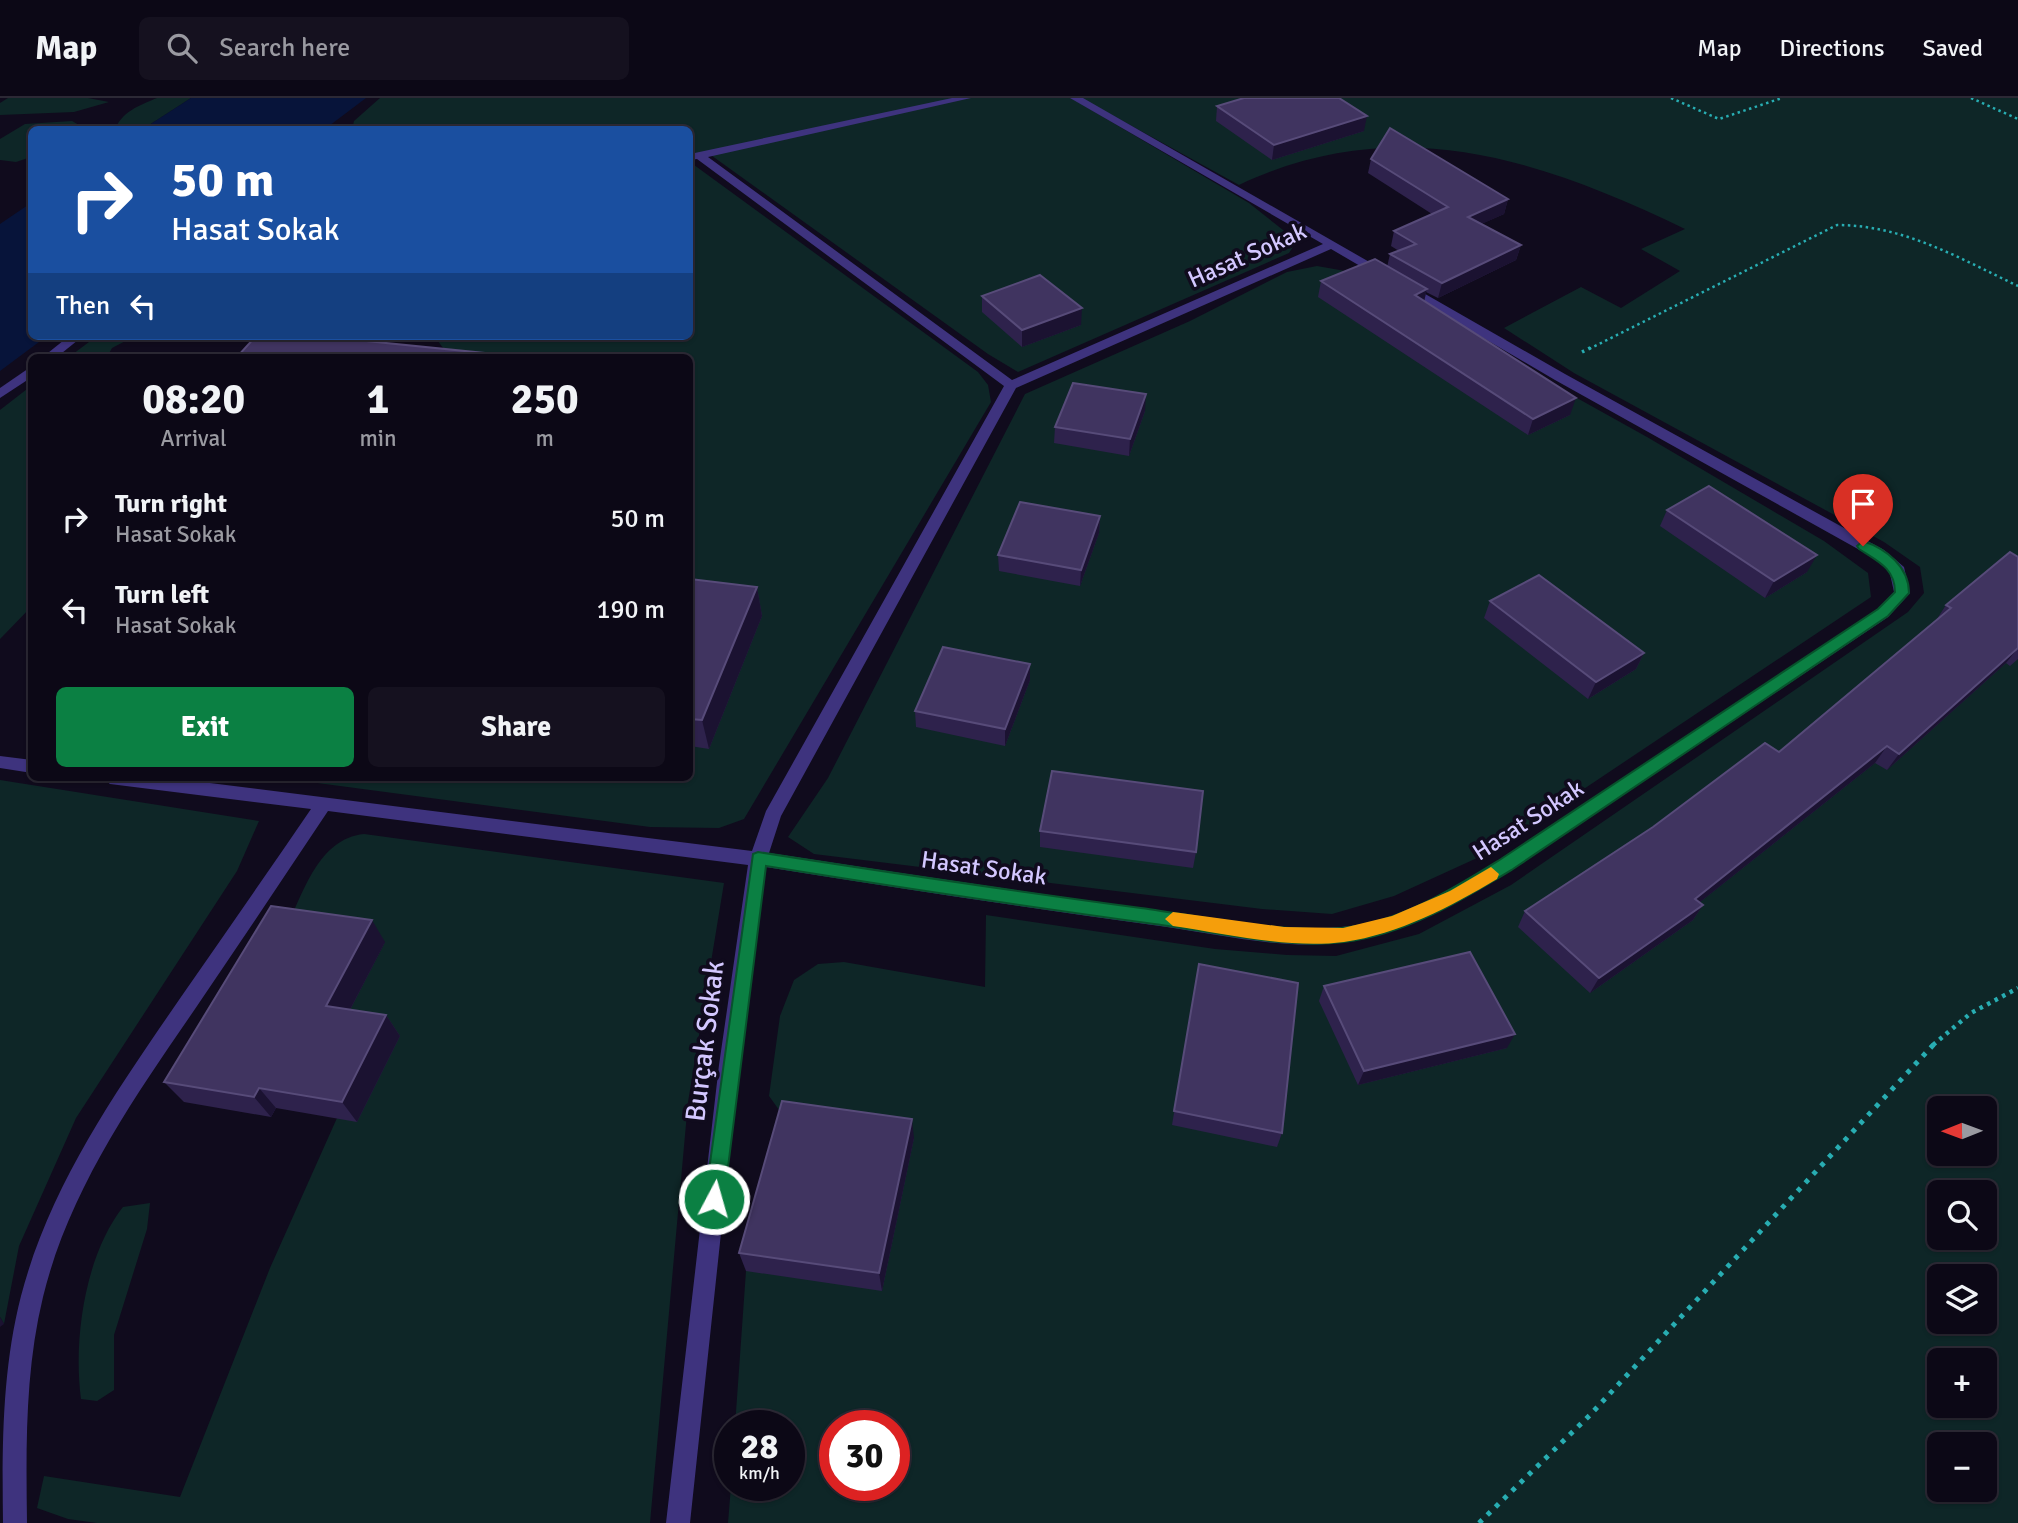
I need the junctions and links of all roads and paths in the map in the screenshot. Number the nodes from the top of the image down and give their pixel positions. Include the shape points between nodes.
1 (966, 98) edge
2 (1075, 98) edge
3 (1671, 98) edge
4 (1782, 98) edge
5 (1971, 98) edge
6 (2018, 119) edge
7 (694, 156) edge
8 (1332, 244) junction
9 (2018, 286) edge
10 (72, 340) edge
11 (53, 354) edge
12 (1546, 368) junction
13 (28, 373) edge
14 (1011, 385) junction
15 (0, 394) edge
16 (0, 762) edge
17 (28, 766) edge
18 (140, 781) edge
19 (323, 805) junction
20 (758, 859) junction
21 (2018, 988) edge
22 (15, 1523) edge
23 (678, 1523) edge
24 (1479, 1523) edge

1 - 7 street
2 - 8 street
3 - 4 path via 1720,119
5 - 6 path
7 - 14 street
8 - 12 street, Hasat Sokak
8 - 14 street, Hasat Sokak
9 - 12 path via 1887,228 1837,225
10 - 11 street
12 - 20 street, Hasat Sokak via 1879,554 1896,567 1902,593 1883,613 1507,864 1455,895 1395,923 1368,930 1343,935 1284,934
13 - 15 street
14 - 20 street, Burçak Sokak via 772,816
16 - 17 street
18 - 19 street, Hasat Sokak
19 - 20 street, Hasat Sokak
19 - 22 street via 102,1133 61,1217 41,1266 20,1360
20 - 23 street, Burçak Sokak via 729,1065
21 - 24 path via 1976,1009 1930,1045 1899,1084 1590,1415

